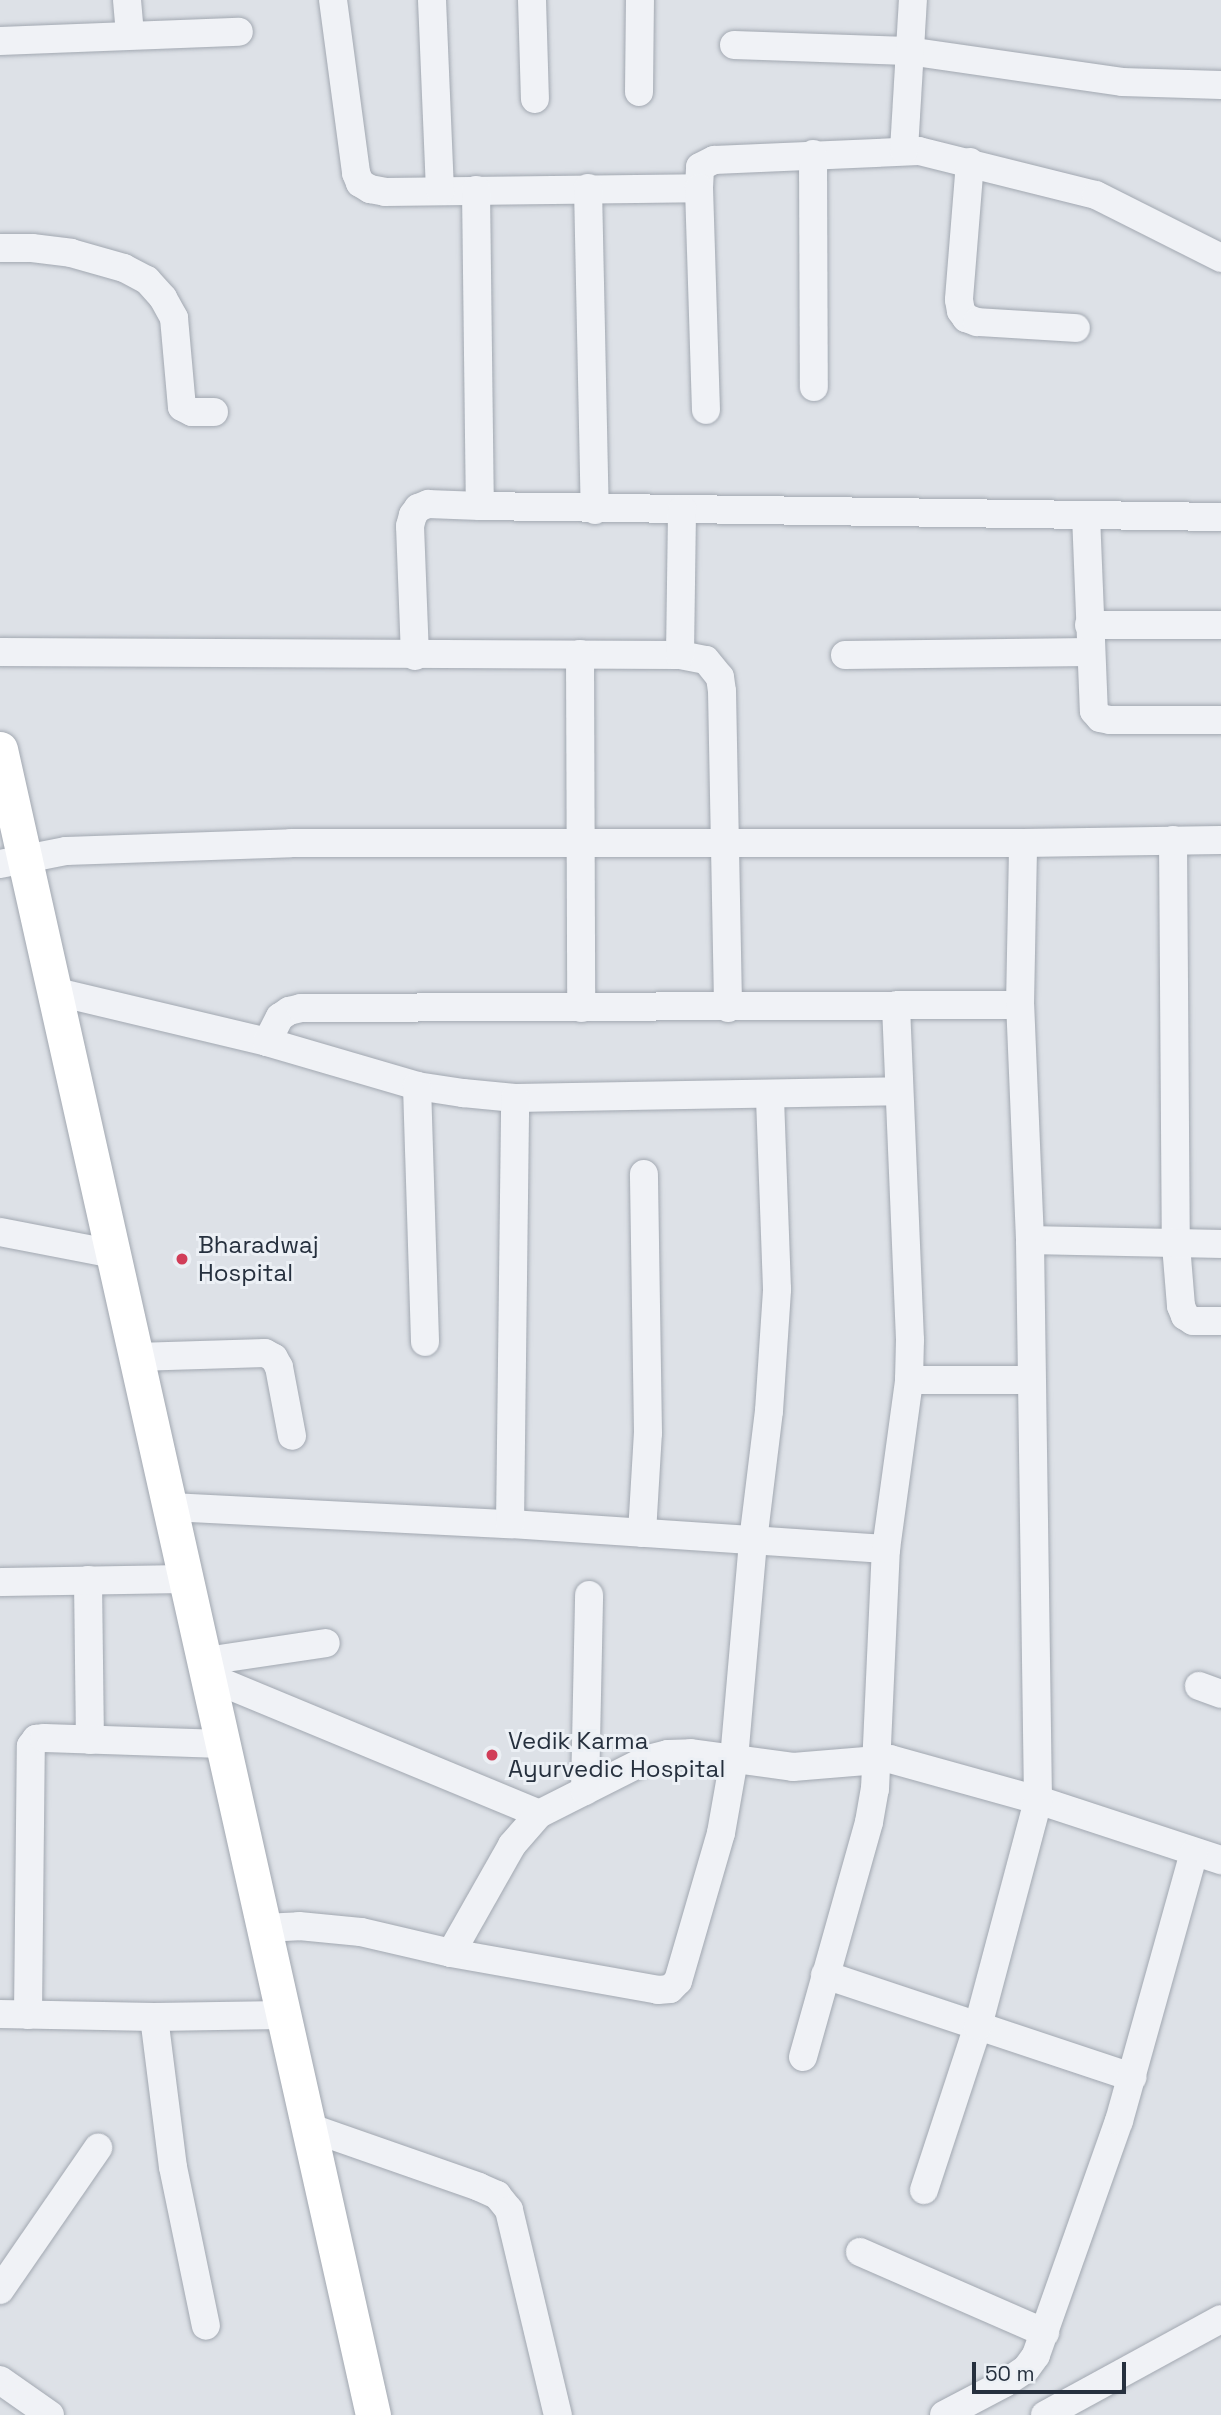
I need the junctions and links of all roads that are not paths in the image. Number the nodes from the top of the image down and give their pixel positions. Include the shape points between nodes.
1 (127, 0) edge
2 (333, 0) edge
3 (432, 0) edge
4 (532, 0) edge
5 (640, 0) edge
6 (913, 0) edge
7 (239, 32) dead end
8 (130, 35) junction
9 (0, 41) edge
10 (734, 45) dead end
11 (908, 51) junction
12 (1221, 85) edge
13 (639, 92) dead end
14 (536, 99) dead end
15 (904, 150) junction
16 (813, 154) junction
17 (970, 162) junction
18 (588, 188) junction
19 (699, 188) junction
20 (476, 190) junction
21 (440, 191) junction
22 (0, 248) edge
23 (1221, 258) edge
24 (1076, 328) dead end
25 (814, 387) dead end
26 (706, 410) dead end
27 (214, 412) dead end
28 (480, 506) junction
29 (595, 510) junction
30 (682, 510) junction
31 (1086, 515) junction
32 (1221, 517) edge
33 (1221, 625) edge
34 (1090, 638) junction
35 (0, 652) edge
36 (580, 654) junction
37 (680, 655) junction
38 (845, 655) dead end
39 (415, 656) junction
40 (1221, 720) edge
41 (0, 749) edge
42 (1173, 840) junction
43 (1221, 840) edge
44 (1023, 843) junction
45 (580, 844) junction
46 (726, 844) junction
47 (12, 861) edge
48 (52, 991) junction
49 (896, 1005) junction
50 (1020, 1005) junction
51 (581, 1008) junction
52 (728, 1008) junction
53 (267, 1042) junction
54 (417, 1086) junction
55 (898, 1091) junction
56 (770, 1096) junction
57 (515, 1098) junction
58 (644, 1174) dead end
59 (0, 1232) edge
60 (1030, 1240) junction
61 (1221, 1244) edge
62 (1176, 1245) junction
63 (113, 1254) junction
64 (1221, 1321) edge
65 (425, 1342) dead end
66 (136, 1357) junction
67 (909, 1380) junction
68 (1030, 1380) junction
69 (292, 1436) dead end
70 (170, 1507) junction
71 (510, 1524) junction
72 (642, 1533) junction
73 (753, 1541) junction
74 (886, 1549) junction
75 (186, 1579) junction
76 (88, 1580) junction
77 (0, 1582) edge
78 (589, 1595) dead end
79 (326, 1643) dead end
80 (208, 1669) junction
81 (90, 1740) junction
82 (223, 1744) junction
83 (734, 1759) junction
84 (877, 1759) junction
85 (585, 1791) junction
86 (1038, 1800) junction
87 (539, 1814) junction
88 (1208, 1857) edge
89 (264, 1928) junction
90 (451, 1953) junction
91 (825, 1976) junction
92 (0, 2014) edge
93 (28, 2015) junction
94 (283, 2015) junction
95 (154, 2018) junction
96 (978, 2026) junction
97 (803, 2057) dead end
98 (1132, 2077) junction
99 (308, 2127) junction
100 (98, 2148) dead end
101 (924, 2190) dead end
102 (860, 2252) dead end
103 (0, 2290) edge
104 (1221, 2319) edge
105 (206, 2326) dead end
106 (1045, 2333) junction
107 (0, 2380) edge
108 (51, 2415) edge
109 (373, 2415) edge
110 (558, 2415) edge
111 (944, 2415) edge
112 (1045, 2415) edge

1 - 8 street
2 - 21 street via 360,183 385,192
3 - 21 street
4 - 14 street
5 - 13 street
6 - 11 street
7 - 8 street
8 - 9 street
10 - 11 street
11 - 12 street via 1122,82
11 - 15 street
15 - 16 street
15 - 17 street
16 - 19 street via 707,161 701,167
16 - 25 street
17 - 23 street via 1096,195
17 - 24 street via 961,311 977,322
18 - 19 street
18 - 20 street
18 - 29 street
19 - 26 street
20 - 21 street
20 - 28 street
22 - 27 street via 71,253 124,268 147,280 174,318 182,407
28 - 29 street
28 - 39 street via 428,504 413,515
29 - 30 street
30 - 31 street
30 - 37 street
31 - 32 street
31 - 34 street
33 - 34 street
34 - 38 street
34 - 40 street via 1091,701 1100,718
35 - 39 street
36 - 37 street
36 - 39 street
36 - 45 street
37 - 46 street via 706,660 720,677
41 - 47 main road
42 - 43 street
42 - 44 street
42 - 62 street
44 - 46 street
44 - 50 street
45 - 46 street
45 - 47 street via 278,843 66,851
45 - 51 street
46 - 52 street
47 - 48 main road
48 - 53 street
48 - 63 main road
49 - 50 street
49 - 52 street
49 - 55 street
50 - 60 street
51 - 52 street
51 - 53 street via 301,1008 280,1017
53 - 54 street
54 - 57 street
54 - 65 street
55 - 56 street
55 - 67 street
56 - 57 street
56 - 73 street via 778,1289
57 - 71 street
58 - 72 street via 648,1419
59 - 63 street
60 - 62 street
60 - 68 street
61 - 62 street
62 - 64 street via 1185,1316 1193,1321
63 - 66 main road
66 - 69 street via 265,1353 279,1367
66 - 70 main road
67 - 68 street
67 - 74 street
68 - 86 street
70 - 71 street
70 - 75 main road
71 - 72 street
72 - 73 street
73 - 74 street
73 - 83 street
74 - 84 street
75 - 76 street
75 - 80 main road
76 - 77 street
76 - 81 street
78 - 85 street
79 - 80 street
80 - 82 main road
80 - 87 street
81 - 82 street
81 - 93 street via 36,1739 29,1755
82 - 89 main road
83 - 84 street via 793,1767
83 - 85 street via 667,1754
83 - 90 street via 722,1833 684,1969 670,1989
84 - 86 street via 908,1762
84 - 91 street via 869,1822
85 - 87 street
86 - 88 street
86 - 96 street
87 - 90 street via 512,1845
88 - 98 street
89 - 90 street via 326,1928
89 - 94 main road
91 - 96 street
91 - 97 street
92 - 93 street
93 - 95 street
94 - 95 street
94 - 99 main road
95 - 105 street via 173,2167
96 - 98 street
96 - 101 street
98 - 106 street
99 - 109 main road
99 - 110 street via 497,2195 509,2210
100 - 103 street
102 - 106 street
104 - 112 street
106 - 111 street via 1027,2369
107 - 108 street

